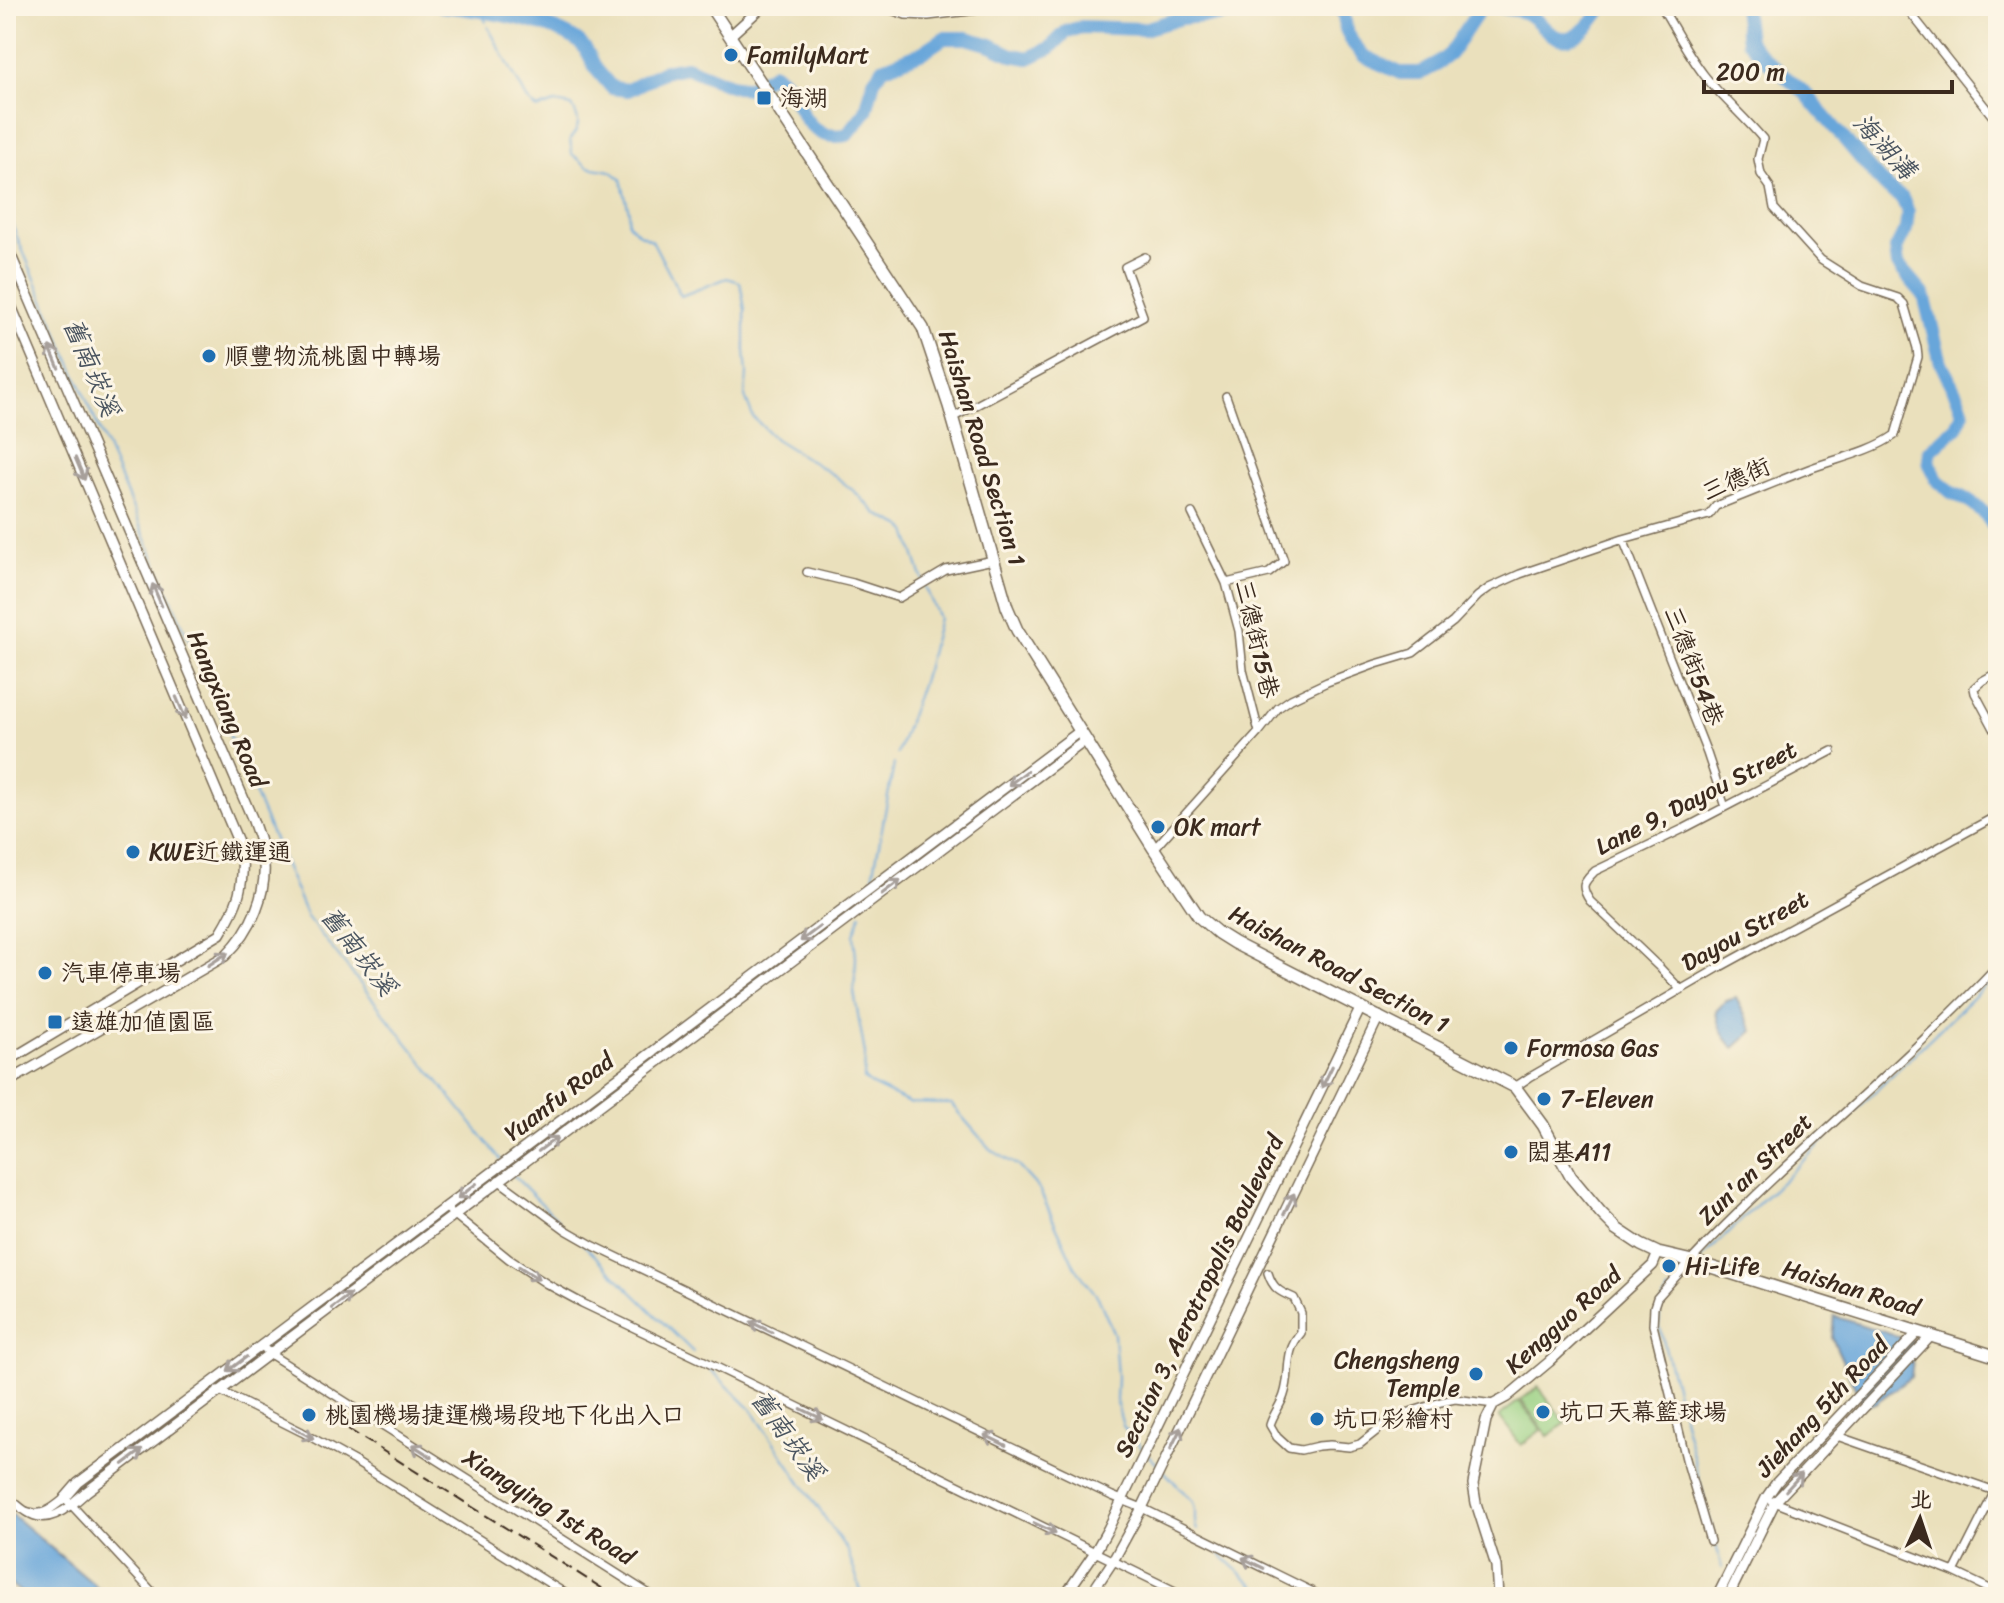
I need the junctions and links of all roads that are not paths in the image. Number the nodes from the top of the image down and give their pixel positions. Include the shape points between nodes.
1 (710, 6) edge
2 (763, 6) edge
3 (883, 6) edge
4 (1002, 6) edge
5 (1661, 6) edge
6 (1905, 6) edge
7 (731, 35) junction
8 (1998, 123) edge
9 (6, 244) edge
10 (1145, 257) dead end
11 (6, 294) edge
12 (1226, 396) dead end
13 (952, 418) junction
14 (1192, 513) dead end
15 (1623, 539) junction
16 (993, 560) junction
17 (807, 572) dead end
18 (1226, 583) junction
19 (1998, 672) edge
20 (1259, 732) junction
21 (1083, 736) junction
22 (1998, 736) edge
23 (1832, 751) dead end
24 (1725, 807) junction
25 (1998, 815) edge
26 (1154, 849) junction
27 (1998, 965) edge
28 (1681, 990) junction
29 (1361, 1007) junction
30 (1379, 1016) junction
31 (6, 1062) edge
32 (6, 1083) edge
33 (1515, 1087) junction
34 (491, 1173) junction
35 (500, 1181) junction
36 (450, 1212) junction
37 (1658, 1253) junction
38 (1692, 1261) junction
39 (1268, 1273) dead end
40 (1918, 1332) junction
41 (1931, 1336) junction
42 (261, 1345) junction
43 (270, 1354) junction
44 (1998, 1357) edge
45 (209, 1385) junction
46 (220, 1391) junction
47 (1494, 1404) junction
48 (1837, 1436) junction
49 (1997, 1489) edge
50 (6, 1495) edge
51 (1122, 1500) junction
52 (1770, 1500) junction
53 (68, 1502) junction
54 (1142, 1508) junction
55 (1710, 1541) dead end
56 (1095, 1552) junction
57 (1113, 1561) junction
58 (1954, 1572) junction
59 (1998, 1593) edge
60 (157, 1597) edge
61 (571, 1597) edge
62 (654, 1597) edge
63 (1064, 1597) edge
64 (1089, 1597) edge
65 (1187, 1597) edge
66 (1323, 1597) edge
67 (1498, 1597) edge
68 (1717, 1597) edge
69 (1728, 1597) edge

1 - 7 main road, Haishan Road Section 1
2 - 7 street
3 - 4 street via 928,15
5 - 15 street, 三德街 via 1706,77 1763,139 1758,159 1774,208 1821,260 1904,304 1918,357 1895,435 1884,443 1716,506 1709,515
6 - 8 street
7 - 13 main road, Haishan Road Section 1 via 923,328
32 -> 9 street, Hangxiang Road via 225,956 250,924 264,869 252,818
10 - 13 street via 1125,267 1143,316
11 -> 31 street, Hangxiang Road via 242,851 243,874 240,897 220,934
12 - 18 street via 1284,561 1269,573
13 - 16 main road, Haishan Road Section 1
14 - 18 street, 三德街15巷
15 - 20 street, 三德街 via 1489,588 1413,653 1291,699
15 - 24 street, 三德街54巷
16 - 17 street via 946,570 899,598
16 - 21 main road, Haishan Road Section 1 via 1017,630
18 - 20 street, 三德街15巷
19 - 22 street via 1974,688
20 - 26 street, 三德街
21 - 26 main road, Haishan Road Section 1
21 -> 34 street, Yuanfu Road
35 -> 21 street, Yuanfu Road
23 - 24 street, Lane 9, Dayou Street
24 - 28 street, Lane 9, Dayou Street via 1595,871 1584,882 1590,901
25 - 28 street, Dayou Street
26 - 29 main road, Haishan Road Section 1 via 1199,917 1218,933
27 - 38 street, Zun'an Street
28 - 33 street, Dayou Street
29 - 30 main road, Haishan Road Section 1
29 -> 51 street, Section 3, Aerotropolis Boulevard
30 - 33 main road, Haishan Road Section 1
54 -> 30 street, Section 3, Aerotropolis Boulevard
33 - 37 main road, Haishan Road Section 1 via 1571,1177 1601,1213
34 - 35 street
34 -> 36 street, Yuanfu Road
35 - 36 street, Yuanfu Road
51 -> 35 street via 594,1246
36 - 42 street, Yuanfu Road
43 -> 36 street, Yuanfu Road
36 -> 56 street via 509,1259 582,1303
37 - 38 main road, Haishan Road Section 1
37 - 47 street, Kengguo Road via 1653,1265 1549,1362
38 - 40 main road, Haishan Road
38 - 55 street, Zun'an Street via 1657,1298 1653,1325
39 - 47 street via 1272,1284 1294,1298 1301,1313 1301,1333 1289,1351 1284,1398 1270,1425 1289,1448 1360,1444 1394,1417 1441,1402
40 - 41 main road, Haishan Road
40 - 52 street, Jiehang 5th Road via 1777,1482
41 - 44 main road, Haishan Road
41 - 48 street, Jiehang 5th Road
42 - 43 street, Xiangying 1st Road
42 -> 45 street, Yuanfu Road
43 - 46 street, Yuanfu Road
62 -> 43 street, Xiangying 1st Road
45 - 46 street
45 - 53 street, Yuanfu Road via 78,1483
53 -> 46 street, Yuanfu Road
46 -> 61 street via 354,1461
47 - 67 street, Kengguo Road via 1473,1484 1496,1566
48 - 49 street
52 -> 48 street, Jiehang 5th Road
49 - 58 street
50 - 53 street via 42,1518 61,1513
51 - 54 street
51 - 56 street, Section 3, Aerotropolis Boulevard
52 - 58 street
52 - 68 street, Jiehang 5th Road
52 - 69 street, Jiehang 5th Road
53 - 60 street
54 - 57 street, Section 3, Aerotropolis Boulevard
66 -> 54 street
56 - 57 street
56 - 63 street, Section 3, Aerotropolis Boulevard
57 - 64 street, Section 3, Aerotropolis Boulevard
57 - 65 street
58 - 59 street

